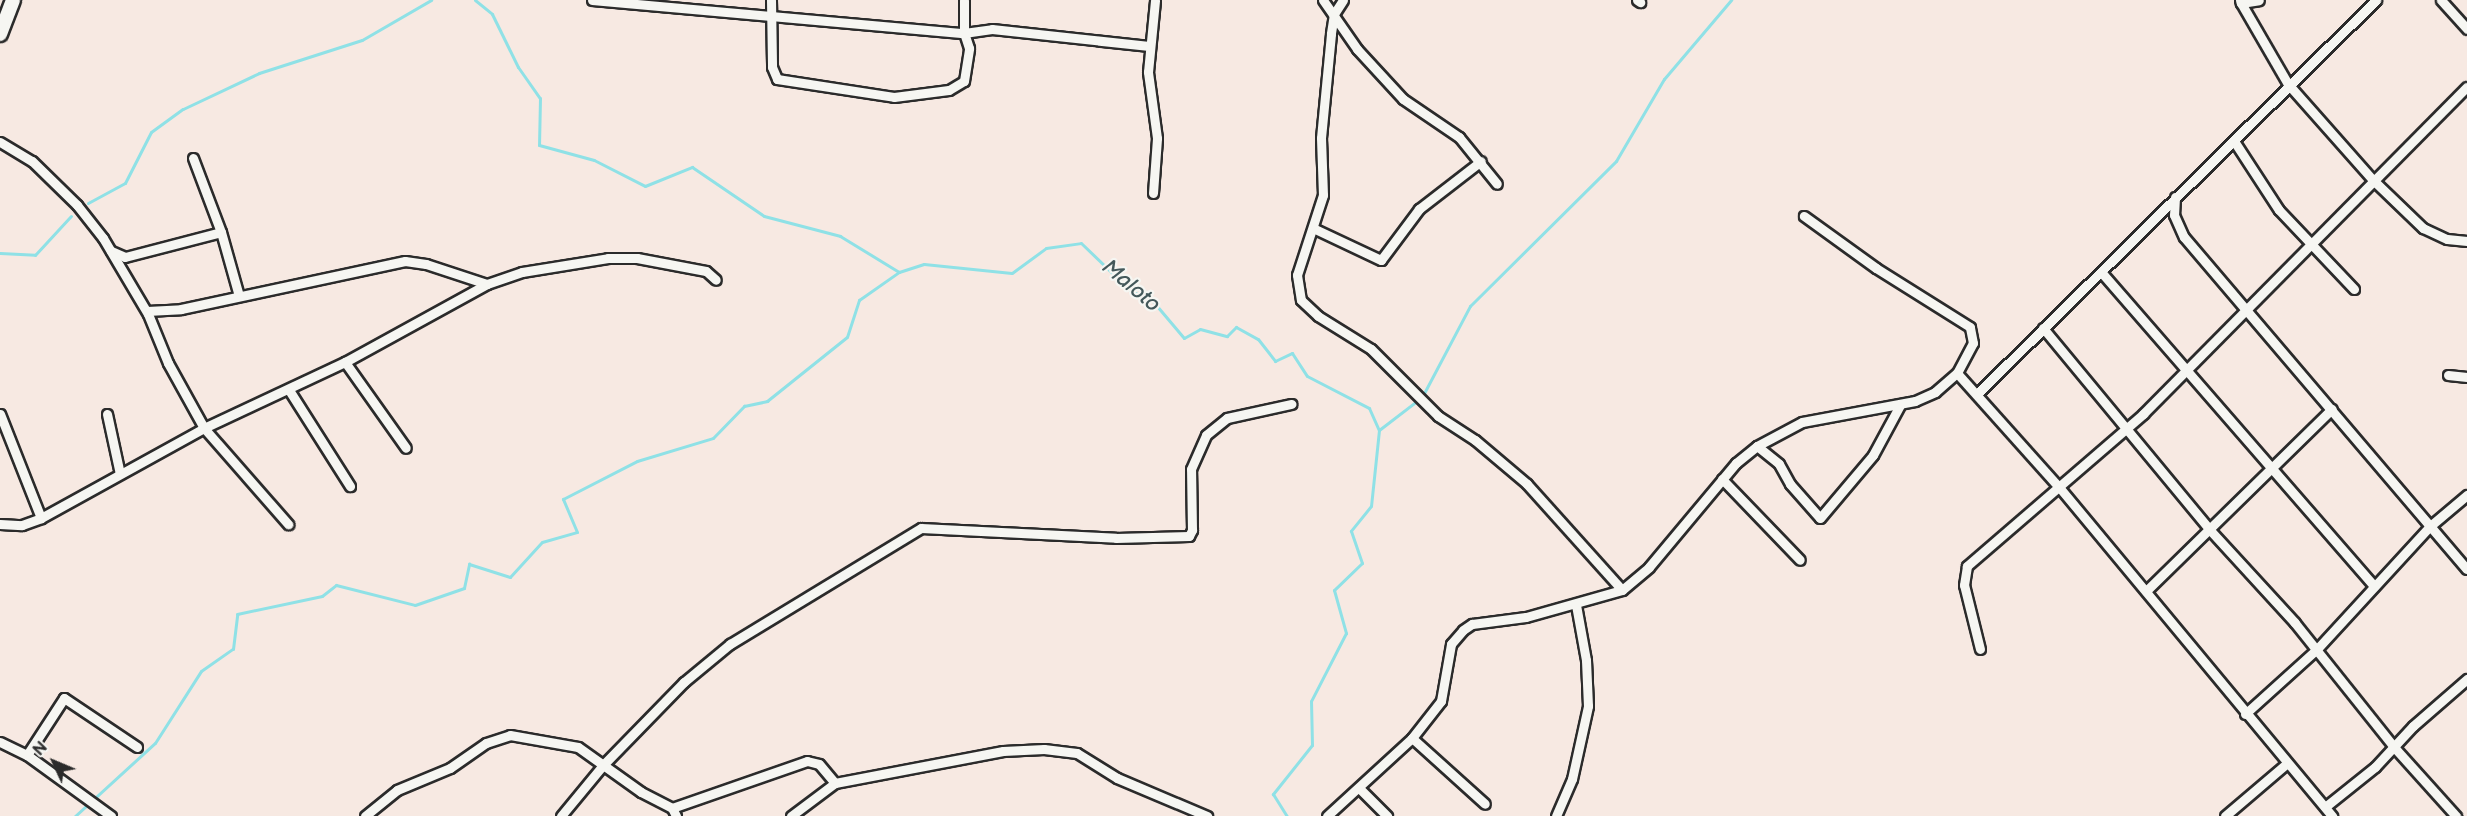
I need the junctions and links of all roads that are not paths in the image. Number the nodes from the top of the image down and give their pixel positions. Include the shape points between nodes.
1 (13, 0) edge
2 (592, 0) edge
3 (771, 0) edge
4 (964, 0) edge
5 (1155, 0) edge
6 (1323, 0) edge
7 (1343, 0) edge
8 (2259, 0) edge
9 (2376, 0) edge
10 (2440, 0) edge
11 (619, 1) edge
12 (2240, 2) edge
13 (1334, 14) junction
14 (770, 15) junction
15 (2467, 29) edge
16 (964, 33) junction
17 (0, 34) edge
18 (1149, 46) junction
19 (2288, 84) junction
20 (2467, 87) edge
21 (2234, 141) junction
22 (0, 142) edge
23 (193, 158) dead end
24 (1481, 161) junction
25 (2372, 180) junction
26 (1497, 184) dead end
27 (1153, 193) dead end
28 (2175, 197) junction
29 (1804, 216) dead end
30 (1315, 229) junction
31 (221, 232) junction
32 (2467, 241) edge
33 (2310, 243) junction
34 (111, 251) junction
35 (2102, 273) junction
36 (716, 280) dead end
37 (487, 284) junction
38 (2354, 289) dead end
39 (239, 297) junction
40 (2247, 309) junction
41 (147, 311) junction
42 (2043, 328) junction
43 (345, 362) junction
44 (2187, 369) junction
45 (1957, 373) junction
46 (2448, 375) dead end
47 (2467, 377) edge
48 (289, 390) junction
49 (1977, 394) junction
50 (1291, 404) dead end
51 (1900, 405) junction
52 (2332, 409) junction
53 (0, 414) edge
54 (107, 414) dead end
55 (204, 428) junction
56 (2126, 430) junction
57 (1757, 446) junction
58 (406, 448) dead end
59 (2270, 469) junction
60 (120, 474) junction
61 (1722, 479) junction
62 (350, 486) dead end
63 (2059, 487) junction
64 (2467, 495) edge
65 (42, 518) junction
66 (0, 524) edge
67 (288, 524) dead end
68 (2429, 527) junction
69 (2209, 529) junction
70 (1800, 561) dead end
71 (2467, 569) edge
72 (2374, 586) junction
73 (1622, 590) junction
74 (2146, 591) junction
75 (1576, 605) junction
76 (1980, 649) dead end
77 (2317, 649) junction
78 (2467, 679) edge
79 (2245, 714) junction
80 (1413, 738) junction
81 (0, 742) edge
82 (137, 747) dead end
83 (2394, 747) junction
84 (27, 755) junction
85 (2286, 764) junction
86 (603, 765) junction
87 (835, 783) junction
88 (1359, 788) junction
89 (1485, 804) dead end
90 (2325, 807) junction
91 (674, 812) edge
92 (111, 816) edge
93 (365, 816) edge
94 (561, 816) edge
95 (791, 816) edge
96 (1207, 816) edge
97 (1327, 816) edge
98 (1387, 816) edge
99 (1557, 816) edge
100 (2225, 816) edge
101 (2332, 816) edge
102 (2456, 816) edge

1 - 17 main road
2 - 11 street
3 - 14 street
4 - 16 street
5 - 18 street
6 - 13 street
7 - 13 street
8 - 12 street
9 - 19 street
10 - 15 street
11 - 14 street
12 - 19 street
13 - 24 street via 1357,49 1403,99 1445,124
13 - 30 street via 1321,138 1323,195
14 - 16 street
14 - 16 street via 771,67 777,79 894,97 949,90 964,81 969,48
16 - 18 street via 992,29
18 - 27 street via 1150,93 1157,138
19 - 21 street
19 - 25 street
20 - 25 street
21 - 28 street
21 - 33 street via 2279,210
22 - 34 street via 32,161 57,185
23 - 31 street
24 - 26 street
24 - 30 street via 1419,209 1381,260
25 - 32 street via 2423,228 2447,240
25 - 33 street
28 - 35 street
28 - 40 street via 2177,227
29 - 45 street via 1876,268 1970,327 1974,343
30 - 73 street via 1297,275 1301,300 1318,316 1371,349 1438,416 1475,440 1527,484
31 - 34 street via 125,257
31 - 39 street
33 - 38 street
33 - 40 street
34 - 41 street
35 - 42 street
35 - 44 street
36 - 37 street via 705,271 637,258 608,258 522,272
37 - 39 street via 405,261
37 - 43 street
39 - 41 street via 181,309
40 - 44 street
40 - 52 street
41 - 55 street via 168,363
42 - 49 street
42 - 56 street
43 - 48 street
43 - 58 street
44 - 56 street
44 - 59 street
45 - 49 street
45 - 51 street via 1935,392
46 - 47 street
48 - 55 street
48 - 62 street
49 - 63 street
50 - 86 street via 1227,418 1206,435 1191,470 1189,536 1094,537 921,528 730,644 684,682
51 - 57 street via 1802,422
51 - 57 street via 1873,455 1820,518 1790,484 1779,464
52 - 59 street
52 - 68 street
53 - 65 street
54 - 60 street
55 - 60 street
55 - 67 street
56 - 63 street
56 - 69 street
57 - 61 street
59 - 69 street
59 - 72 street
60 - 65 street
61 - 70 street
61 - 73 street via 1649,567
63 - 74 street
63 - 76 street via 1974,558 1963,573
64 - 68 street
65 - 66 street via 22,525
68 - 71 street
68 - 72 street
69 - 74 street
69 - 77 street
72 - 77 street
73 - 75 street
74 - 79 street
75 - 80 street via 1485,621 1462,630 1451,644 1441,701
75 - 99 street via 1586,660 1588,706 1577,761
77 - 79 street
77 - 83 street
78 - 83 street
79 - 85 street
80 - 88 street
80 - 89 street
81 - 84 street
82 - 84 street via 64,698
83 - 90 street
83 - 102 street
84 - 92 street
85 - 90 street
85 - 100 street
86 - 91 street
86 - 93 street via 578,747 541,737 510,735 486,743 450,768 397,790
86 - 94 street
87 - 91 street via 819,764 807,761
87 - 95 street
87 - 96 street via 1003,751 1059,750 1077,753 1117,778
88 - 97 street
88 - 98 street
90 - 101 street

